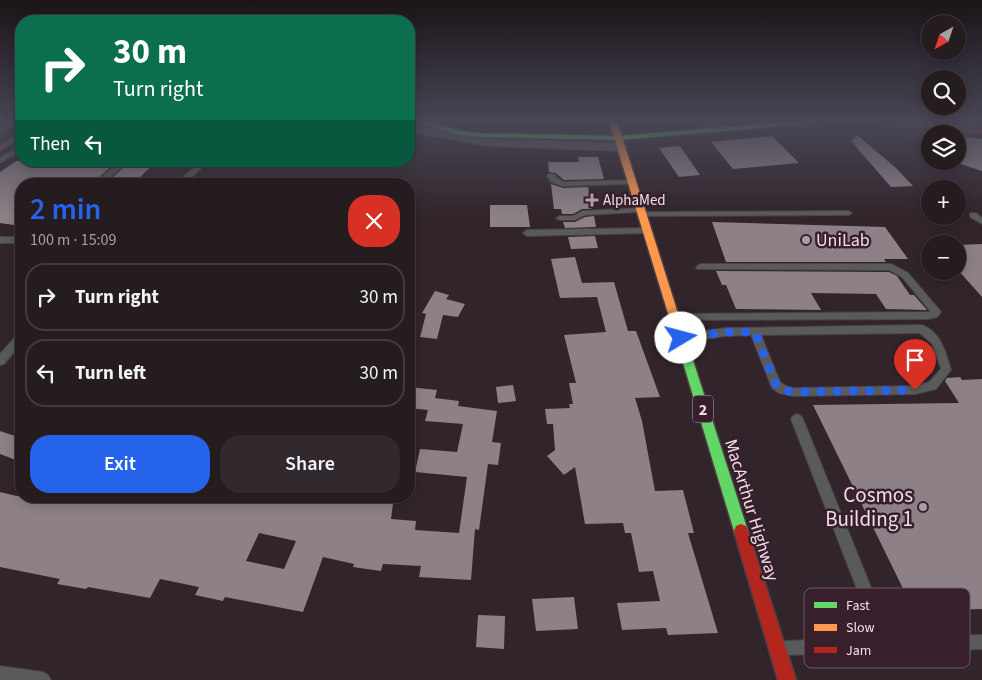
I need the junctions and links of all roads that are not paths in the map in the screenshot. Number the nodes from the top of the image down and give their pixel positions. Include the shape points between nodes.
1 (12, 153) edge
2 (622, 153) edge
3 (0, 161) edge
4 (118, 167) edge
5 (198, 167) edge
6 (551, 176) dead end
7 (105, 178) edge
8 (187, 178) edge
9 (632, 182) junction
10 (641, 212) junction
11 (848, 213) dead end
12 (973, 215) dead end
13 (560, 218) dead end
14 (982, 222) edge
15 (648, 231) junction
16 (527, 232) dead end
17 (0, 240) edge
18 (15, 240) edge
19 (700, 268) dead end
20 (674, 318) junction
21 (755, 332) junction
22 (681, 338) junction
23 (15, 345) edge
24 (0, 361) edge
25 (797, 419) dead end
26 (864, 588) edge
27 (804, 648) edge
28 (777, 649) junction
29 (0, 674) edge
30 (43, 680) edge
31 (787, 680) edge

1 - 3 lane
2 - 9 main road, MacArthur Highway / 2
4 - 7 lane
5 - 8 lane
6 - 9 lane via 563,184
9 - 10 main road, MacArthur Highway / 2
10 - 11 lane
10 - 13 lane via 583,212 575,218
10 - 15 main road, MacArthur Highway / 2
12 - 14 lane
15 - 16 lane
15 - 20 main road, MacArthur Highway / 2
17 - 18 lane
19 - 20 lane via 891,267 905,275 936,312 928,316
20 - 22 main road, MacArthur Highway / 2
21 - 21 lane via 922,329 932,334 946,370 932,386 915,390 793,392 776,385
21 - 22 lane
22 - 28 main road, MacArthur Highway / 2
23 - 24 lane
25 - 26 lane
27 - 28 lane
28 - 31 main road, MacArthur Highway / 2
29 - 30 lane

